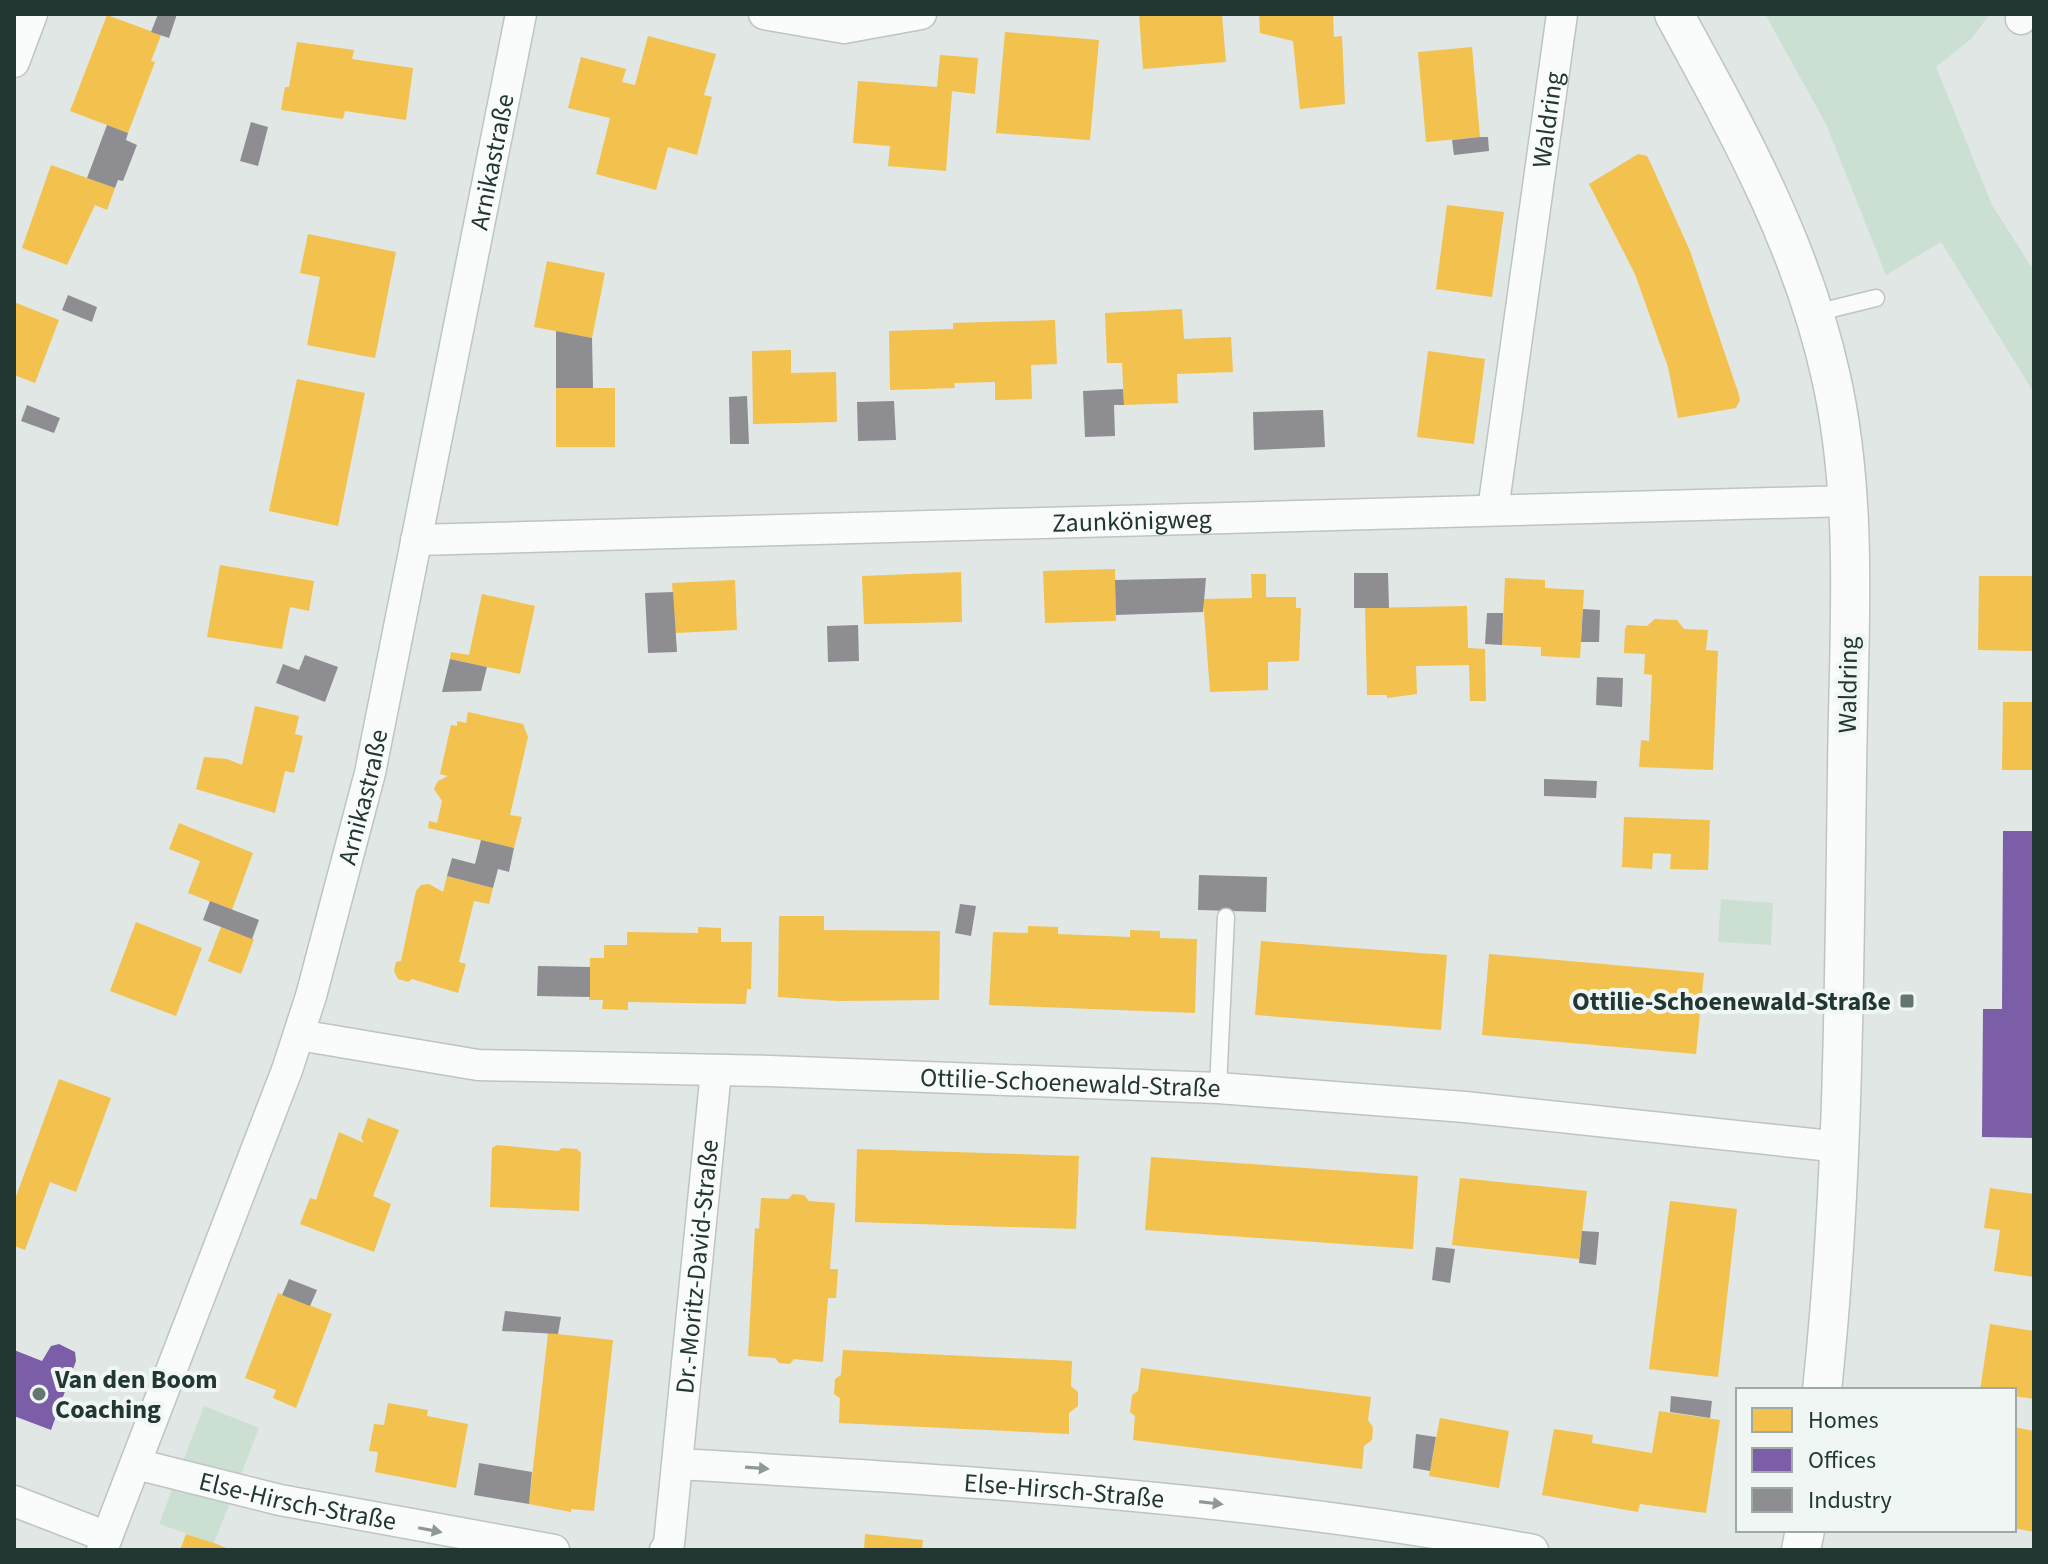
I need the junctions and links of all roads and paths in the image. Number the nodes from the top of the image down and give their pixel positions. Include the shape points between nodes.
1 (32, 14) edge
2 (521, 14) edge
3 (764, 14) edge
4 (921, 14) edge
5 (1562, 14) edge
6 (1674, 14) edge
7 (14, 62) edge
8 (1876, 298) dead end
9 (1815, 313) junction
10 (1848, 501) junction
11 (1493, 510) junction
12 (416, 540) junction
13 (1226, 917) dead end
14 (299, 1035) junction
15 (716, 1071) junction
16 (1218, 1088) junction
17 (1841, 1147) junction
18 (1822, 1388) edge
19 (136, 1464) junction
20 (679, 1464) junction
21 (14, 1501) edge
22 (104, 1544) edge
23 (554, 1550) edge
24 (665, 1550) edge
25 (1533, 1550) edge

1 - 7 street
2 - 12 street, Arnikastraße
3 - 4 street via 844,28
5 - 11 street, Waldring
6 - 9 street, Waldring via 1777,209
8 - 9 lane
9 - 10 street, Waldring via 1832,379
10 - 11 street, Zaunkönigweg
10 - 17 street, Waldring
11 - 12 street, Zaunkönigweg
12 - 14 street, Arnikastraße via 370,773
13 - 16 lane
14 - 15 street, Ottilie-Schoenewald-Straße via 478,1065
14 - 19 street, Arnikastraße
15 - 16 street, Ottilie-Schoenewald-Straße
15 - 20 street, Dr.-Moritz-David-Straße
16 - 17 street, Ottilie-Schoenewald-Straße via 1465,1107
17 - 18 street, Waldring
19 - 22 street, Arnikastraße
19 -> 23 street, Else-Hirsch-Straße via 280,1500
20 - 24 street
20 -> 25 street, Else-Hirsch-Straße via 1181,1499
21 - 22 street

